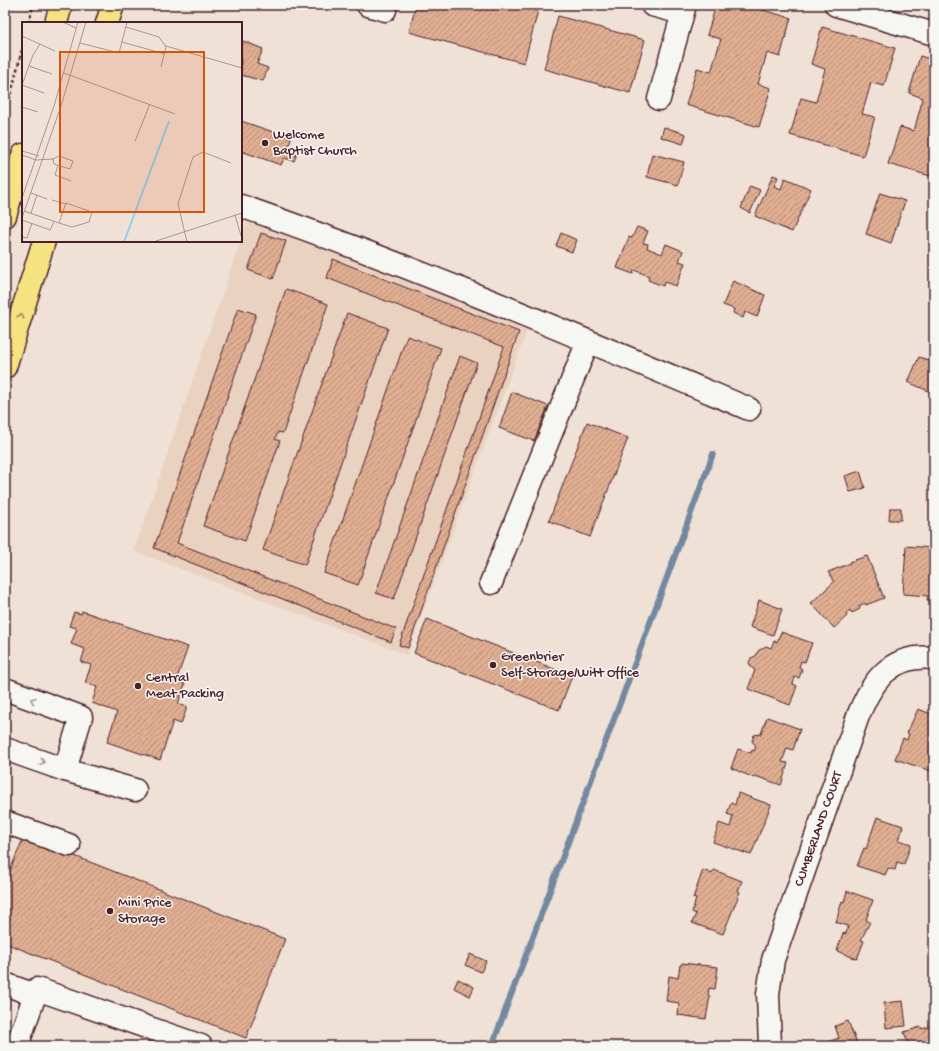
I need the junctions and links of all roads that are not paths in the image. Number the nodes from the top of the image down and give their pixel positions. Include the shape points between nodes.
1 (61, 5) edge
2 (113, 5) edge
3 (652, 5) edge
4 (836, 5) edge
5 (684, 9) edge
6 (56, 22) edge
7 (107, 22) edge
8 (934, 34) edge
9 (659, 99) dead end
10 (22, 158) edge
11 (242, 206) edge
12 (5, 216) edge
13 (44, 242) edge
14 (588, 341) junction
15 (5, 367) edge
16 (749, 408) dead end
17 (491, 583) dead end
18 (934, 658) edge
19 (5, 690) edge
20 (5, 749) edge
21 (65, 770) junction
22 (135, 790) dead end
23 (5, 822) edge
24 (69, 845) dead end
25 (5, 984) edge
26 (35, 995) junction
27 (17, 1046) edge
28 (202, 1046) edge
29 (770, 1046) edge

1 - 6 main road
2 - 7 main road
3 - 5 street
4 - 8 street
5 - 9 street
10 - 12 main road
11 - 14 street via 485,298
15 -> 13 main road
14 - 16 street
14 - 17 street
18 - 29 street, CUMBERLAND COURT via 905,661 888,669 874,682 868,692 773,960 768,994
21 -> 19 street via 81,717
20 -> 21 street
21 - 22 street
23 - 24 street
25 - 26 street
26 - 27 street
26 - 28 street via 37,989

